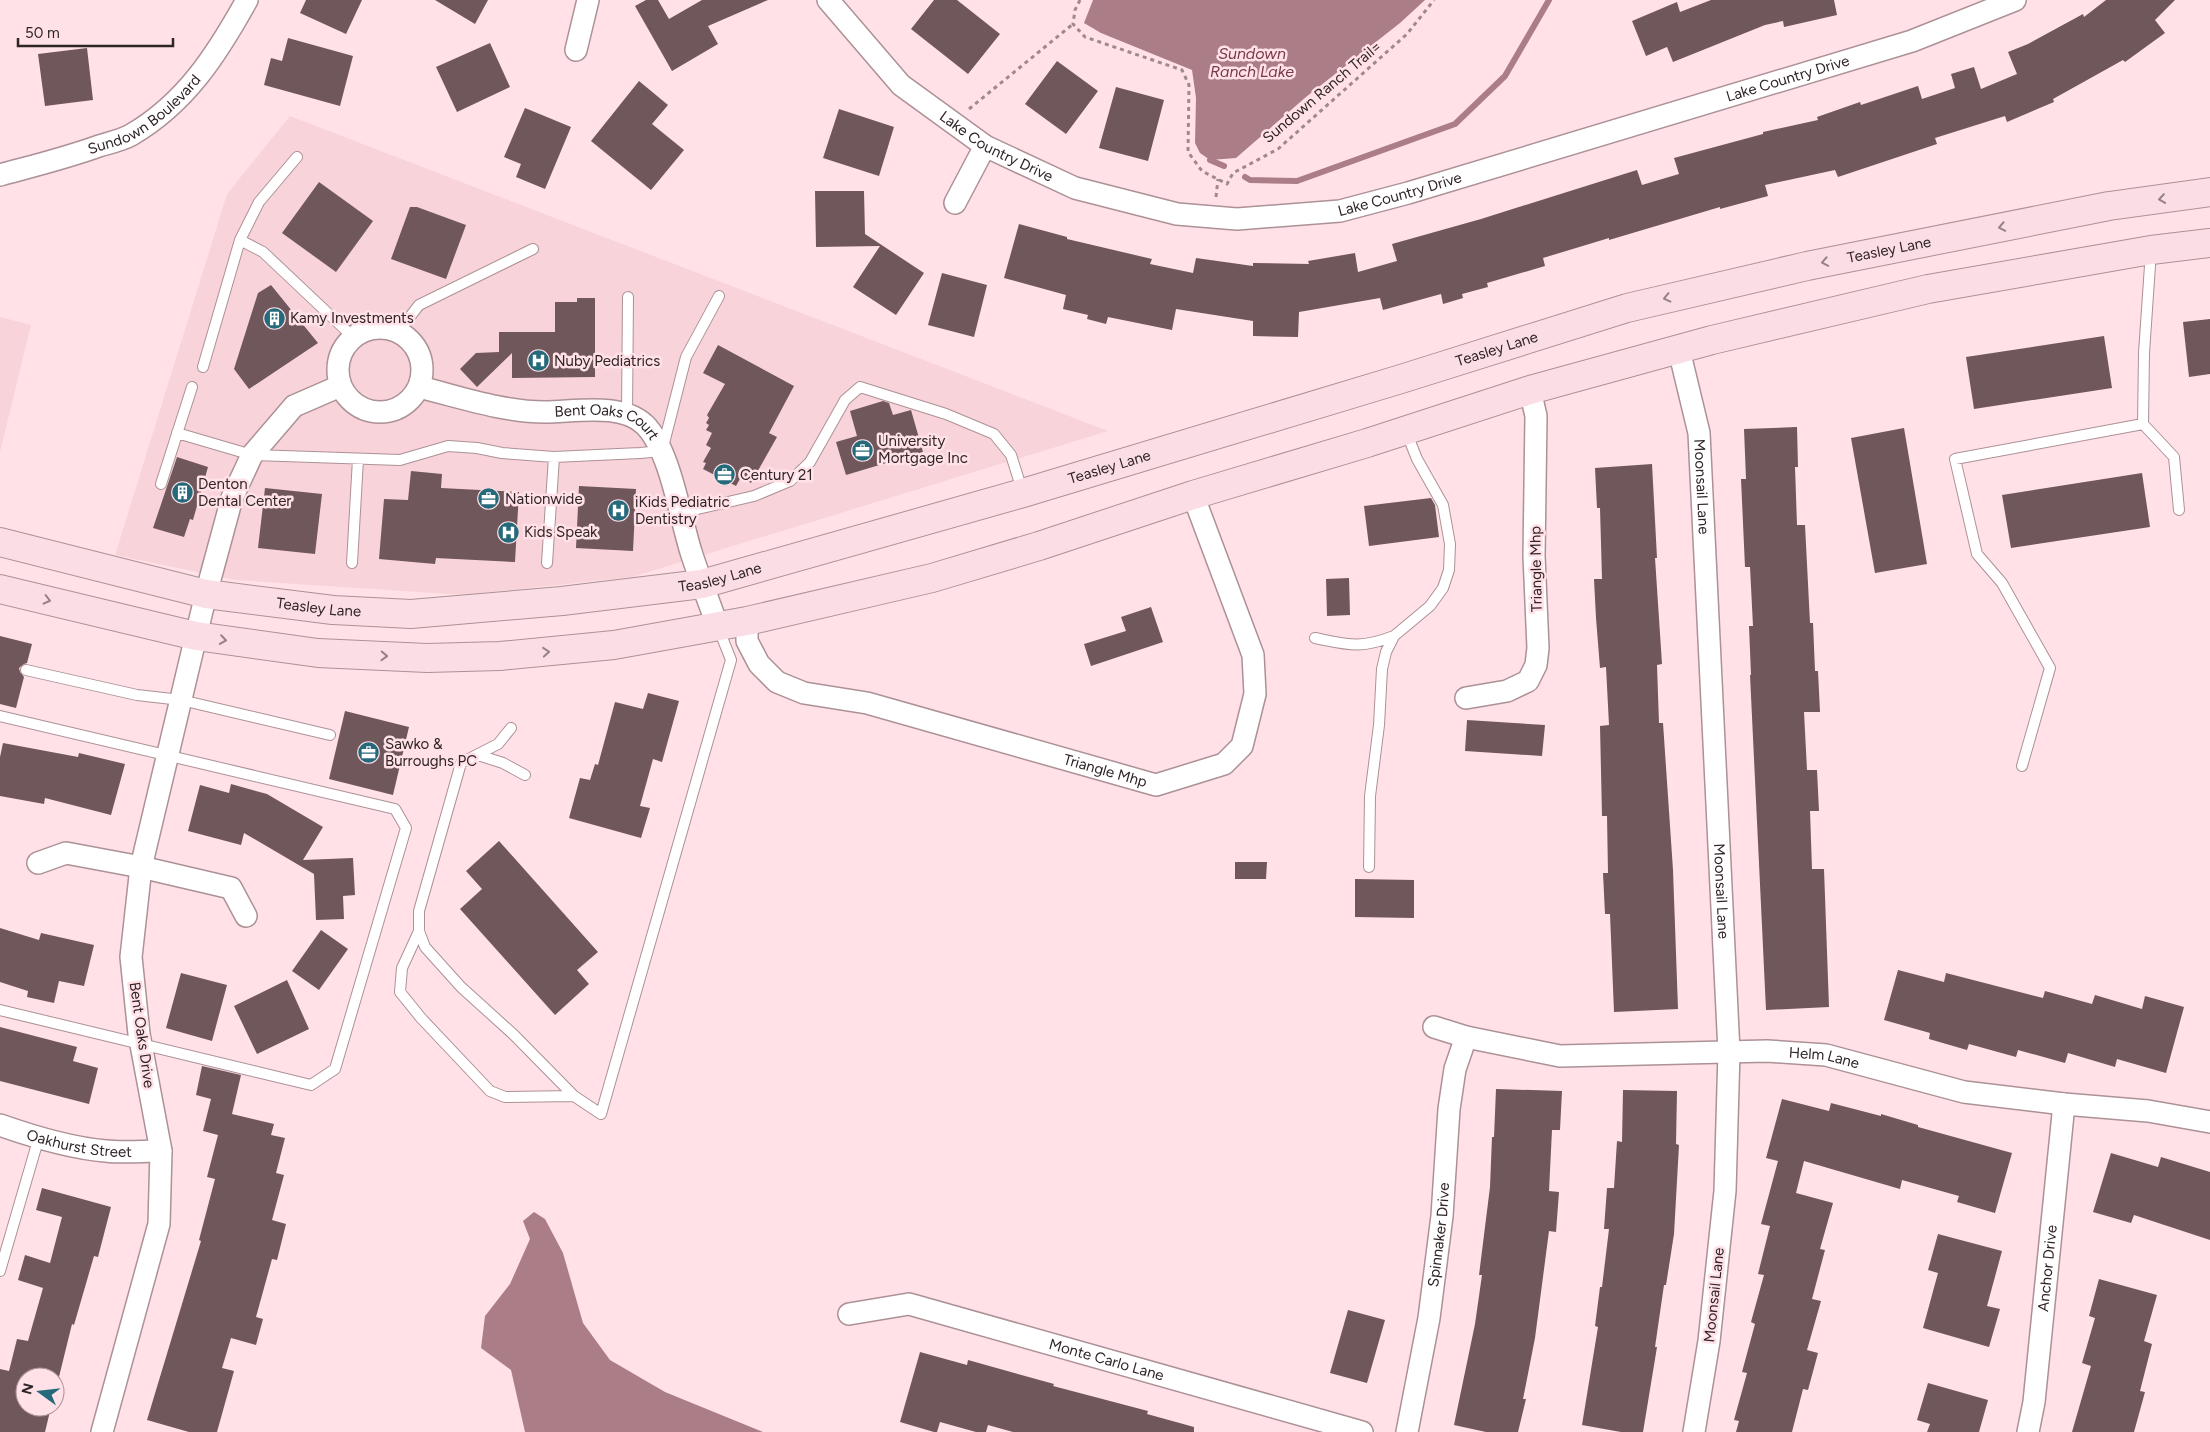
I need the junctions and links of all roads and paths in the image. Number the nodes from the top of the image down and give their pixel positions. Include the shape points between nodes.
1 (247, 0) edge
2 (588, 0) edge
3 (828, 0) edge
4 (1080, 0) edge
5 (1434, 0) edge
6 (2015, 0) edge
7 (1074, 24) junction
8 (576, 50) dead end
9 (965, 112) dead end
10 (985, 146) junction
11 (297, 157) dead end
12 (0, 175) edge
13 (2210, 192) edge
14 (955, 203) dead end
15 (240, 240) junction
16 (2210, 243) edge
17 (533, 249) dead end
18 (2151, 250) junction
19 (719, 296) dead end
20 (628, 297) dead end
21 (399, 331) junction
22 (352, 336) junction
23 (1679, 350) junction
24 (203, 367) dead end
25 (340, 386) junction
26 (419, 386) junction
27 (192, 387) dead end
28 (1530, 390) junction
29 (627, 414) junction
30 (2143, 424) junction
31 (1407, 428) junction
32 (177, 433) junction
33 (662, 450) junction
34 (252, 455) junction
35 (554, 456) junction
36 (358, 459) junction
37 (161, 484) dead end
38 (1023, 494) junction
39 (1193, 495) junction
40 (2179, 510) dead end
41 (680, 513) junction
42 (0, 542) edge
43 (352, 563) dead end
44 (548, 563) dead end
45 (702, 584) junction
46 (0, 589) edge
47 (206, 594) junction
48 (747, 621) junction
49 (718, 627) junction
50 (196, 636) junction
51 (1394, 636) junction
52 (1315, 638) dead end
53 (26, 670) dead end
54 (1466, 698) dead end
55 (181, 700) junction
56 (0, 716) edge
57 (511, 728) dead end
58 (330, 735) dead end
59 (168, 754) junction
60 (478, 755) junction
61 (2022, 766) dead end
62 (525, 775) dead end
63 (38, 863) dead end
64 (141, 867) junction
65 (1370, 867) dead end
66 (246, 916) dead end
67 (419, 931) junction
68 (0, 1010) edge
69 (1434, 1028) dead end
70 (1466, 1037) junction
71 (140, 1043) junction
72 (1729, 1052) junction
73 (574, 1096) junction
74 (2064, 1104) junction
75 (2210, 1122) edge
76 (0, 1125) edge
77 (39, 1137) junction
78 (161, 1151) junction
79 (0, 1271) edge
80 (849, 1314) dead end
81 (102, 1432) edge
82 (1362, 1432) edge
83 (1407, 1432) edge
84 (1694, 1432) edge
85 (2028, 1432) edge

1 - 12 street, Sundown Boulevard via 223,43 194,84 131,135 68,157
2 - 8 street
3 - 10 street, Lake Country Drive via 901,85
4 - 7 path
5 - 7 path, Sundown Ranch Trail= via 1400,40 1278,148 1233,173 1227,184 1202,171 1188,152 1189,85 1182,70 1085,38
6 - 10 street, Lake Country Drive via 1912,41 1340,211 1237,219 1177,214 1075,188
7 - 9 path
10 - 14 street
11 - 15 lane via 259,202
13 -> 38 main road, Teasley Lane via 2109,206 1807,266 1627,308
15 - 22 lane via 263,252
15 - 24 lane
16 - 18 main road
17 - 21 lane via 419,304
18 - 23 main road via 1928,289
18 - 30 lane
19 - 33 lane via 686,357
20 - 29 lane
21 - 22 street via 388,327 365,329
21 - 26 street via 414,343 421,356 423,372
22 - 25 street via 340,352 337,375
23 - 28 main road
23 - 72 street, Moonsail Lane via 1699,433
25 - 26 street via 348,399 376,413 391,411 405,404
25 - 34 street via 294,406
26 - 29 street, Bent Oaks Court via 494,406 544,412 604,410
27 - 32 lane
28 - 31 main road
28 - 54 street, Triangle Mhp via 1536,416 1536,666 1528,681 1507,691
29 - 33 street, Bent Oaks Court via 644,424
30 - 40 lane via 2174,457
30 - 61 lane via 1954,460 1977,554 2002,582 2050,668
31 - 39 main road
31 - 51 lane via 1417,459 1443,505 1450,544 1449,570 1443,588 1430,606
32 - 34 lane
32 - 37 lane
33 - 35 lane
33 - 41 street, Bent Oaks Court
34 - 36 lane
34 - 47 street via 232,498
35 - 36 lane via 448,446 400,460
35 - 44 lane
36 - 43 lane
38 - 41 lane via 1012,455 994,434 946,414 860,386 845,400 810,462 790,481 754,496
38 - 45 main road, Teasley Lane
39 - 48 main road via 932,578
39 - 48 street, Triangle Mhp via 1253,655 1255,694 1242,746 1224,764 1156,785 867,704 804,692 777,682 760,664 747,641
41 - 45 street, Bent Oaks Court
42 - 47 main road, Teasley Lane
45 - 47 main road, Teasley Lane via 562,601 411,614 333,610
45 - 49 street, Bent Oaks Court
46 -> 50 main road
47 - 50 street
48 - 49 main road
50 -> 49 main road via 318,654 427,658 500,656 614,645
49 - 73 lane via 731,660 601,1114
50 - 55 street, Bent Oaks Drive
51 - 52 lane via 1354,646
51 - 65 lane via 1382,669 1370,796
53 - 55 lane via 137,695
55 - 58 lane
55 - 59 street, Bent Oaks Drive
56 - 59 lane
57 - 60 lane via 498,744
59 - 64 street, Bent Oaks Drive
59 - 71 lane via 395,809 406,828 335,1070 311,1085
60 - 62 lane
60 - 67 lane via 461,763 418,911
63 - 64 street via 66,853
64 - 66 street via 232,888
64 - 71 street, Bent Oaks Drive via 131,957
67 - 73 lane via 425,947 460,987 514,1035
67 - 73 lane via 402,968 400,992 420,1018 490,1091 504,1097
68 - 71 lane
69 - 70 street, Helm Lane
70 - 72 street, Helm Lane via 1560,1056
70 - 83 street, Spinnaker Drive via 1449,1109 1442,1216 1430,1318
71 - 78 street, Bent Oaks Drive
72 - 74 street, Helm Lane via 1826,1055 1964,1092
72 - 84 street, Moonsail Lane via 1725,1191 1709,1342
74 - 75 street, Helm Lane via 2148,1111
74 - 85 street, Anchor Drive via 2034,1402
76 - 77 street, Oakhurst Street
77 - 78 street, Oakhurst Street via 107,1152
77 - 79 lane
78 - 81 street, Bent Oaks Drive via 156,1239
80 - 82 street, Monte Carlo Lane via 910,1304

